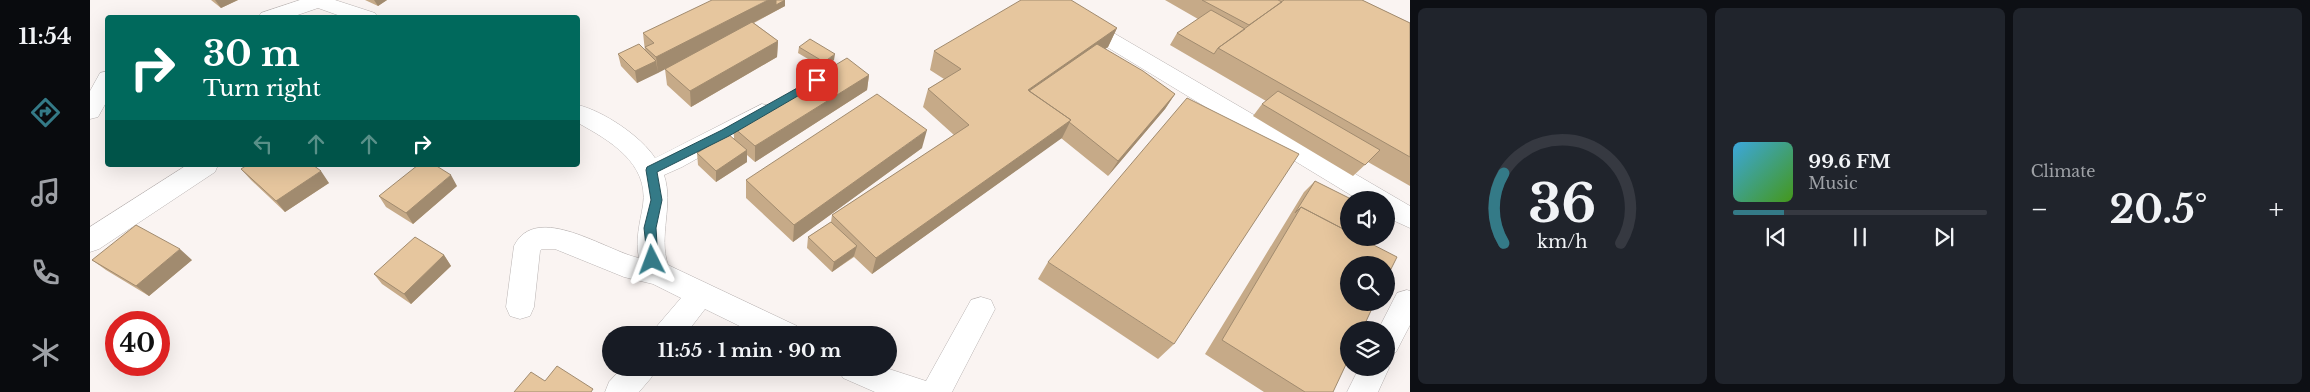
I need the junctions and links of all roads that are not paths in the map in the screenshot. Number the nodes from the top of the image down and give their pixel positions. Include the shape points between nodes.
1 (316, 0) edge
2 (1043, 0) edge
3 (276, 15) edge
4 (360, 15) edge
5 (105, 77) edge
6 (90, 80) edge
7 (105, 82) edge
8 (784, 100) edge
9 (90, 111) edge
10 (580, 114) edge
11 (203, 167) edge
12 (651, 170) junction
13 (1364, 191) edge
14 (1395, 209) edge
15 (1410, 218) edge
16 (90, 241) edge
17 (657, 273) junction
18 (701, 294) junction
19 (1407, 302) dead end
20 (520, 307) dead end
21 (981, 309) dead end
22 (1395, 325) edge
23 (674, 326) edge
24 (768, 326) edge
25 (633, 376) edge
26 (865, 376) edge
27 (1370, 376) edge
28 (882, 387) edge
29 (620, 392) edge
30 (917, 392) edge
31 (936, 392) edge
32 (1362, 392) edge

1 - 3 street
1 - 4 street
2 - 13 street
5 - 6 street
7 - 9 street
8 - 12 street
10 - 12 street via 623,139
11 - 16 street
12 - 17 street via 657,200 650,228 652,260
14 - 15 street
17 - 18 street
17 - 20 street via 634,270 555,238 537,238 527,246
18 - 23 street
18 - 24 street
19 - 22 street
21 - 31 street
25 - 29 street
26 - 28 street
27 - 32 street
28 - 30 street

